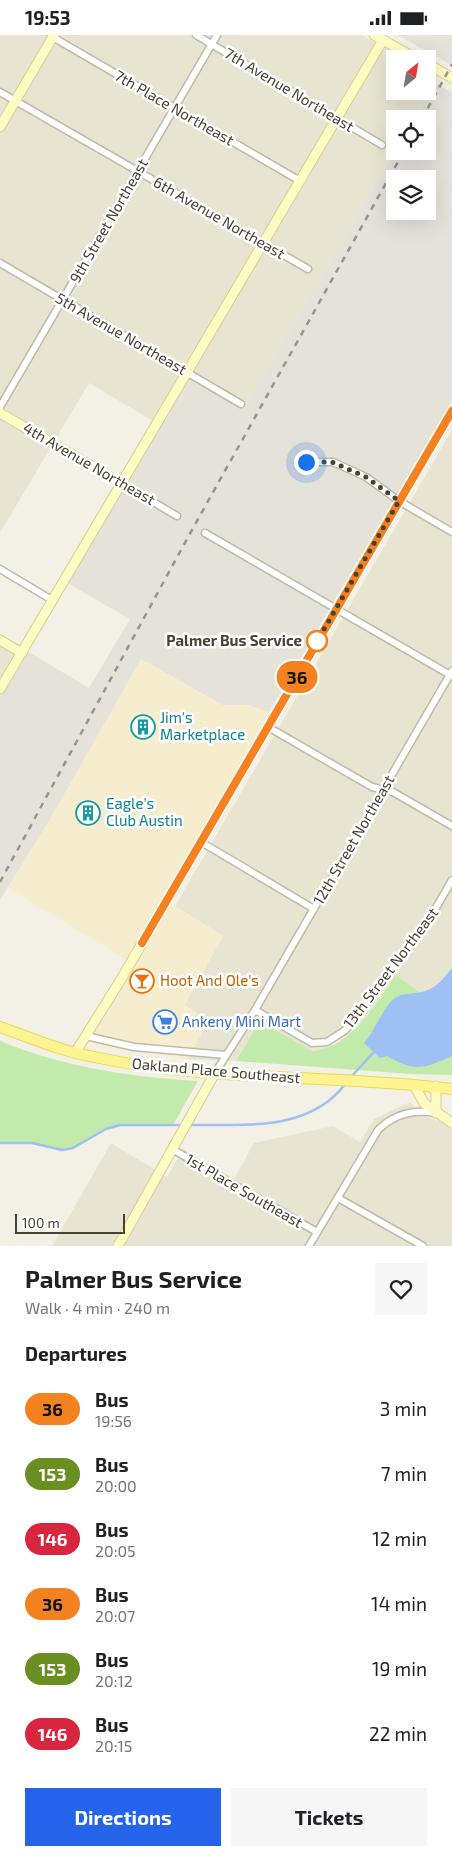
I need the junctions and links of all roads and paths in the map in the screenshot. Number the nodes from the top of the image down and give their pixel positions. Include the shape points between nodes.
1 (196, 35) edge
2 (217, 35) edge
3 (374, 35) edge
4 (52, 36) edge
5 (383, 40) junction
6 (212, 44) junction
7 (401, 50) edge
8 (436, 69) edge
9 (452, 78) edge
10 (0, 92) edge
11 (16, 101) junction
12 (175, 109) junction
13 (337, 118) junction
14 (0, 127) edge
15 (382, 145) dead end
16 (138, 172) junction
17 (300, 181) junction
18 (262, 243) junction
19 (0, 263) edge
20 (308, 269) dead end
21 (63, 300) junction
22 (187, 373) junction
23 (241, 404) dead end
24 (0, 407) edge
25 (452, 411) edge
26 (0, 413) edge
27 (306, 462) dead end
28 (121, 483) junction
29 (399, 501) junction
30 (178, 516) dead end
31 (452, 532) edge
32 (205, 533) dead end
33 (0, 569) edge
34 (52, 600) junction
35 (336, 609) junction
36 (0, 640) edge
37 (22, 653) junction
38 (451, 674) edge
39 (0, 689) edge
40 (268, 727) junction
41 (383, 790) junction
42 (452, 826) edge
43 (201, 842) junction
44 (452, 880) edge
45 (314, 909) junction
46 (255, 1010) junction
47 (0, 1027) edge
48 (86, 1036) junction
49 (75, 1053) junction
50 (226, 1055) junction
51 (215, 1073) junction
52 (452, 1082) edge
53 (414, 1085) junction
54 (436, 1086) junction
55 (452, 1089) edge
56 (436, 1113) junction
57 (452, 1123) edge
58 (172, 1149) junction
59 (338, 1198) junction
60 (317, 1232) junction
61 (118, 1246) edge
62 (309, 1246) edge
63 (423, 1246) edge

1 - 6 street, 7th Avenue Northeast
2 - 6 street, 9th Street Northeast
3 - 5 street
4 - 11 street
4 - 12 street, 7th Place Northeast
5 - 7 street
5 - 13 street
6 - 12 street, 9th Street Northeast
6 - 13 street, 7th Avenue Northeast
8 - 9 street
10 - 11 street, 6th Avenue Northeast
11 - 14 street
11 - 16 street, 6th Avenue Northeast
12 - 16 street, 9th Street Northeast
12 - 17 street, 7th Place Northeast
13 - 15 street, 7th Avenue Northeast
13 - 17 street
16 - 18 street, 6th Avenue Northeast
16 - 21 street, 9th Street Northeast
17 - 18 street
18 - 20 street, 6th Avenue Northeast
18 - 22 street
19 - 21 street, 5th Avenue Northeast
21 - 22 street, 5th Avenue Northeast
21 - 24 street, 9th Street Northeast
22 - 23 street, 5th Avenue Northeast
22 - 28 street
25 - 29 street
26 - 28 street, 4th Avenue Northeast
27 - 29 street via 332,462 366,477
28 - 30 street, 4th Avenue Northeast
28 - 34 street
29 - 31 street
29 - 35 street
32 - 35 street
33 - 34 street
34 - 37 street
35 - 38 street
35 - 40 street
36 - 37 street
37 - 39 street
38 - 41 street, 12th Street Northeast
40 - 41 street via 372,787
40 - 43 street
41 - 42 street via 393,792
41 - 45 street, 12th Street Northeast
43 - 45 street
43 - 48 street
44 - 46 street, 13th Street Northeast via 425,927 352,1023 335,1037 319,1044 312,1043
45 - 46 street, 12th Street Northeast
46 - 50 street, 12th Street Northeast
47 - 49 main road, Oakland Place Southeast
48 - 49 street
48 - 50 street via 134,1047
49 - 51 main road, Oakland Place Southeast via 138,1065
50 - 51 street, 12th Street Northeast
51 - 53 main road, Oakland Place Southeast
51 - 58 street
52 - 54 main road
53 - 54 main road, Oakland Place Southeast
53 - 56 street via 424,1103
54 - 55 main road
54 - 56 street
56 - 57 street
56 - 59 street via 407,1113 382,1126
58 - 60 street, 1st Place Southeast
58 - 61 street
59 - 60 street
59 - 63 street
60 - 62 street

